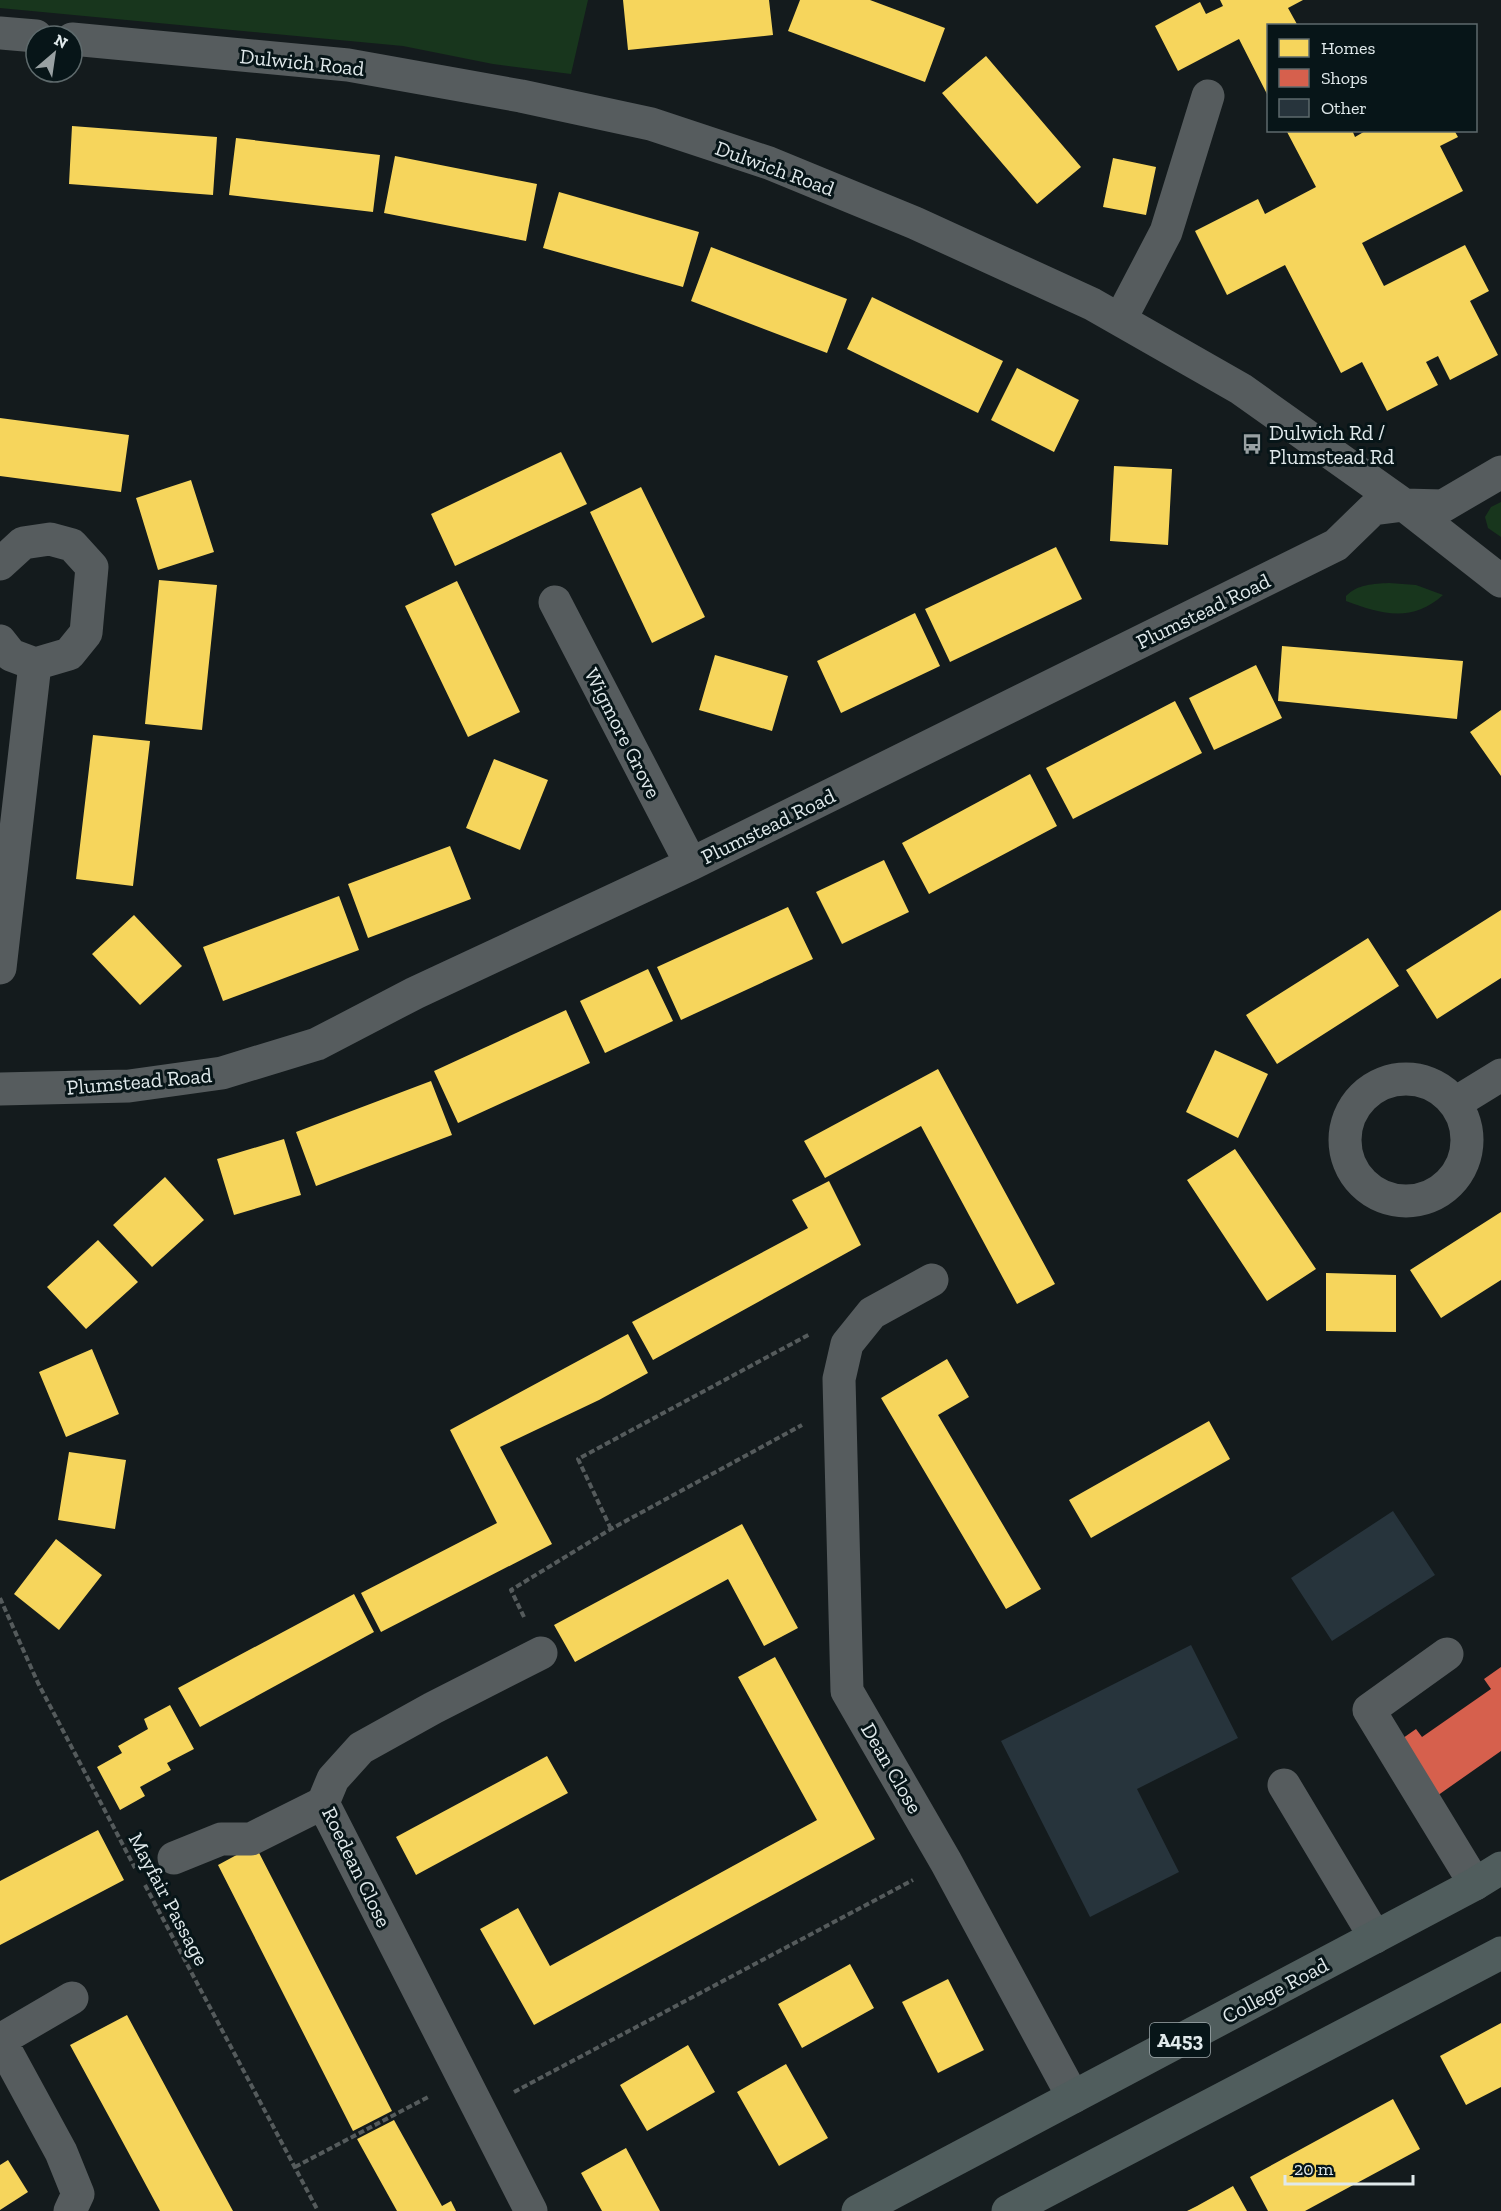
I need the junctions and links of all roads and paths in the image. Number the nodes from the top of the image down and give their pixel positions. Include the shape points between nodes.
1 (0, 33) edge
2 (24, 35) edge
3 (84, 40) edge
4 (1208, 96) dead end
5 (1120, 320) junction
6 (1501, 472) edge
7 (1404, 505) junction
8 (0, 564) edge
9 (1501, 582) edge
10 (555, 602) dead end
11 (0, 641) edge
12 (35, 664) junction
13 (691, 864) junction
14 (0, 968) edge
15 (1501, 1075) edge
16 (0, 1089) edge
17 (1457, 1102) dead end
18 (932, 1280) dead end
19 (847, 1344) junction
20 (839, 1405) junction
21 (611, 1529) junction
22 (0, 1598) edge
23 (541, 1653) joint
24 (1447, 1654) dead end
25 (1284, 1785) dead end
26 (323, 1803) junction
27 (174, 1858) dead end
28 (946, 1862) junction
29 (138, 1873) dead end
30 (1488, 1876) edge
31 (144, 1883) dead end
32 (1375, 1937) junction
33 (1501, 1953) edge
34 (72, 1998) dead end
35 (0, 2040) edge
36 (463, 2079) junction
37 (1072, 2097) junction
38 (479, 2110) junction
39 (295, 2167) junction
40 (70, 2211) edge
41 (318, 2211) edge
42 (531, 2211) edge
43 (858, 2211) edge
44 (1008, 2211) edge

1 - 2 street
3 - 5 street, Dulwich Road via 348,65 651,124 769,163 915,223
4 - 5 street via 1166,232
5 - 7 street, Dulwich Road via 1241,389
6 - 7 street, Plumstead Road via 1443,506
7 - 9 street, Dulwich Road
7 - 13 street, Plumstead Road via 1373,509 1336,545
8 - 12 street via 23,543 51,539 72,544 93,567 86,633 69,654
10 - 13 street, Wigmore Grove
11 - 12 street via 12,655
12 - 14 street
13 - 16 street, Plumstead Road via 415,993 317,1044 222,1073 129,1086
15 - 17 street
18 - 19 street, Dean Close via 872,1313
19 - 20 street, Dean Close via 839,1379
19 - 21 path via 807,1333 578,1459
20 - 21 path
20 - 28 street, Dean Close via 847,1690
21 - 23 path via 511,1590
22 - 29 path, Mayfair Passage via 38,1683
23 - 26 street, Roedean Close via 362,1748 333,1779
24 - 30 street via 1368,1710
25 - 32 street
26 - 27 street via 251,1839 221,1839
26 - 36 street, Roedean Close
28 - 37 street, Dean Close
28 - 38 path
30 - 32 main road, College Road / A453
31 - 39 path, Mayfair Passage
32 - 37 main road, College Road / A453
33 - 44 main road
34 - 35 street
35 - 40 street via 61,2152 78,2194
36 - 38 street, Roedean Close
36 - 39 path
37 - 43 main road, College Road / A453
38 - 42 street, Roedean Close
39 - 41 path, Mayfair Passage

